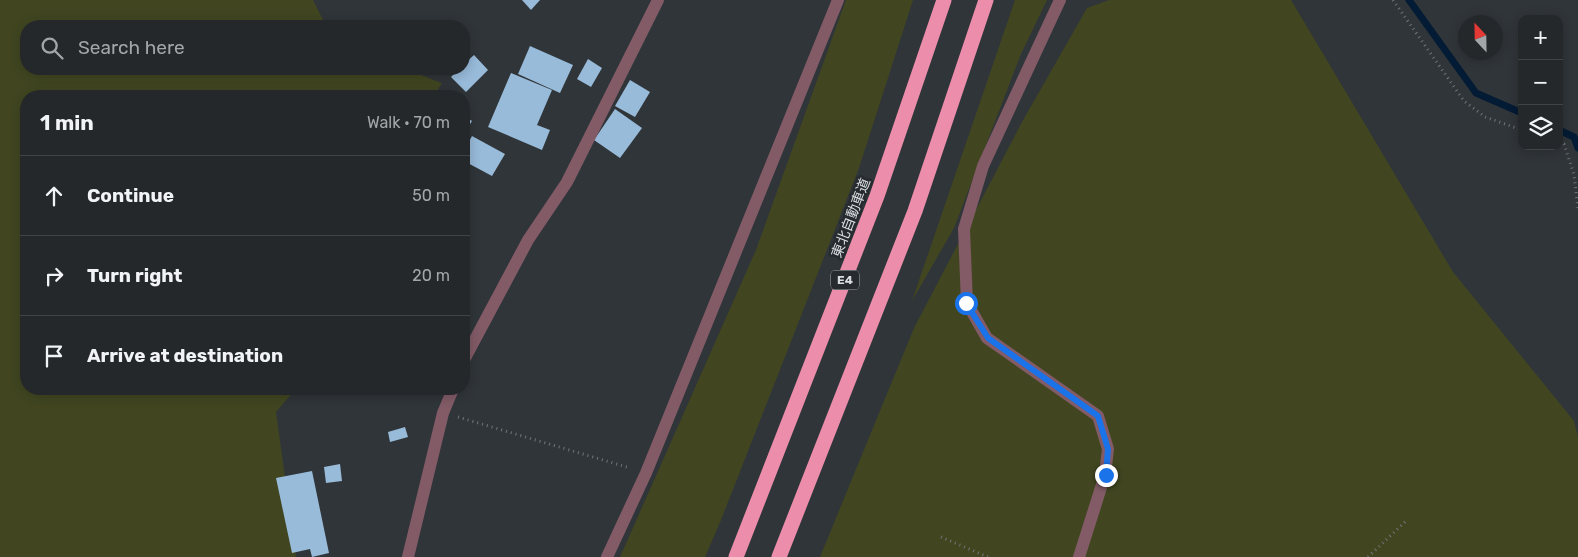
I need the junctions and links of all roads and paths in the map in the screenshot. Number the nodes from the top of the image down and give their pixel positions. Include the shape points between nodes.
1 (658, 0) edge
2 (838, 0) edge
3 (944, 0) edge
4 (986, 0) edge
5 (1060, 0) edge
6 (1393, 0) edge
7 (1518, 128) edge
8 (1563, 144) edge
9 (1578, 210) edge
10 (470, 349) edge
11 (450, 395) edge
12 (443, 413) junction
13 (646, 473) junction
14 (1407, 520) dead end
15 (942, 537) dead end
16 (408, 557) edge
17 (607, 557) edge
18 (736, 557) edge
19 (779, 557) edge
20 (988, 557) edge
21 (1079, 557) edge
22 (1368, 557) edge

1 - 10 street via 567,182 528,240
2 - 13 street
3 - 18 highway, 東北自動車道 / E4 via 877,196
4 - 19 highway via 915,211
5 - 21 street via 983,166 964,230 966,303 988,338 1098,416 1108,449 1106,475
6 - 7 path via 1464,101 1485,116
8 - 9 path via 1574,174
11 - 12 street
12 - 13 path
12 - 16 street
13 - 17 street
14 - 22 path
15 - 20 path

